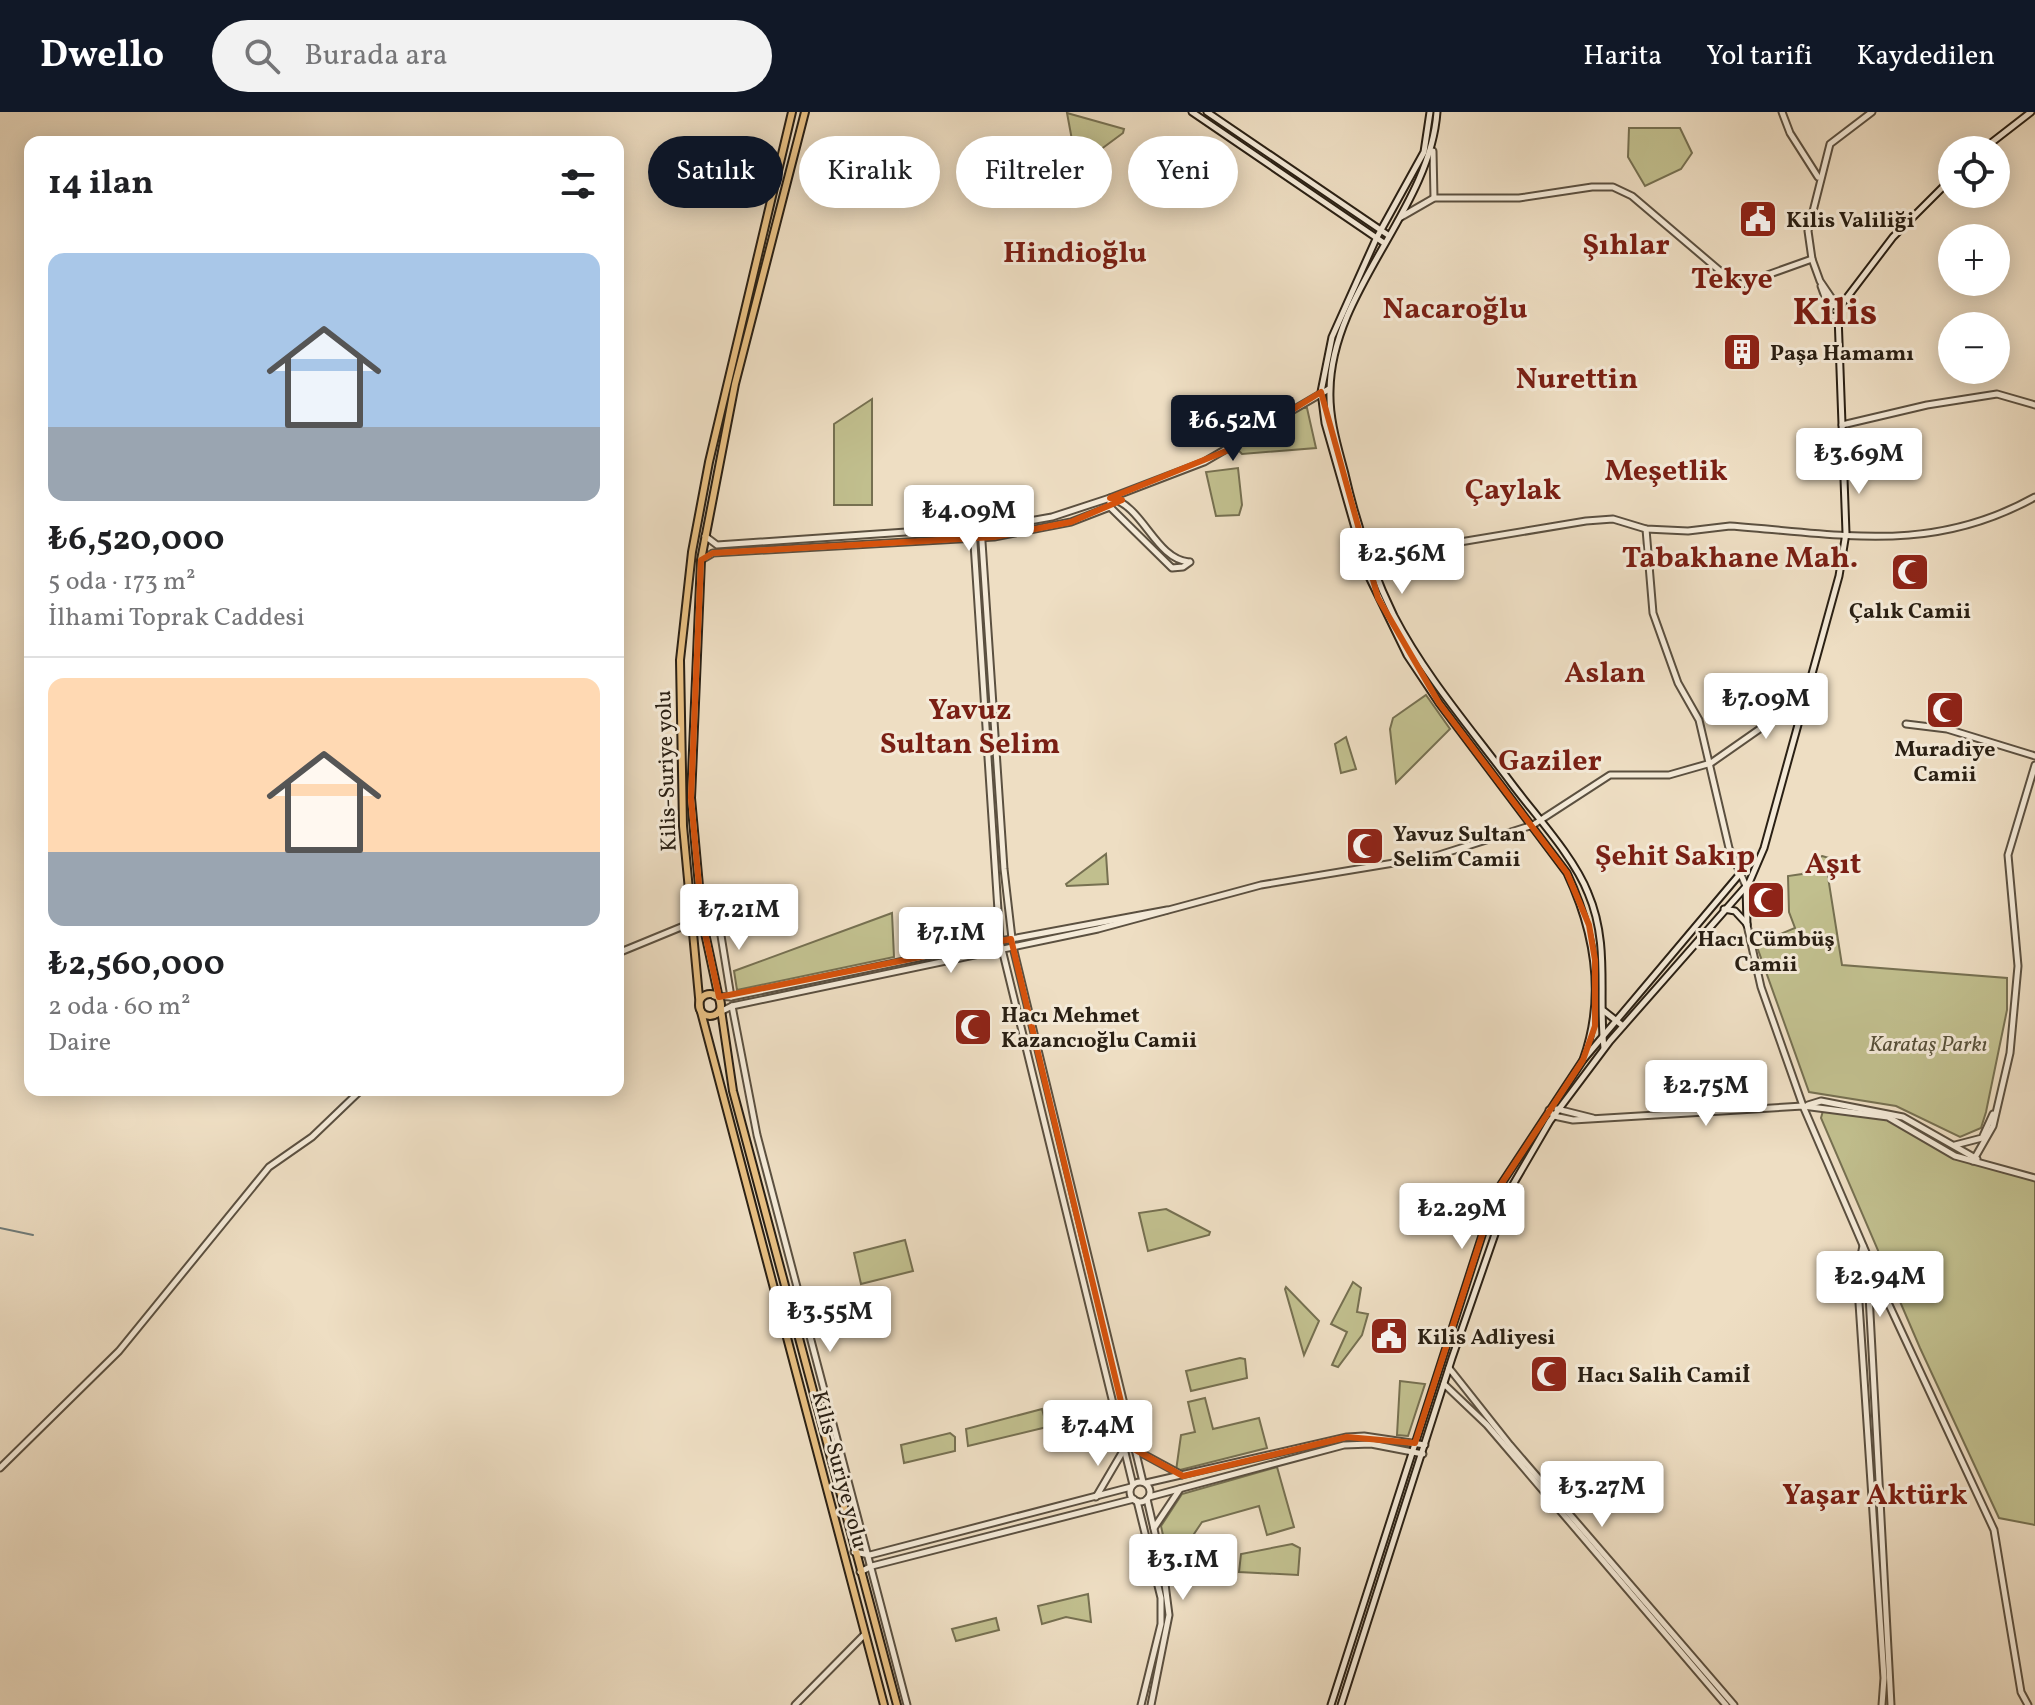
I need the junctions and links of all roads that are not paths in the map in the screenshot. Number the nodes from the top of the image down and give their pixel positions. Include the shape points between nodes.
1 (792, 112) edge
2 (805, 112) edge
3 (1192, 112) edge
4 (1207, 112) edge
5 (1430, 112) edge
6 (1437, 112) edge
7 (1782, 112) edge
8 (1872, 112) edge
9 (2031, 112) edge
10 (2000, 136) edge
11 (1433, 151) junction
12 (1819, 179) junction
13 (1938, 192) edge
14 (1434, 198) junction
15 (1387, 220) junction
16 (1369, 222) junction
17 (1393, 225) junction
18 (1381, 231) junction
19 (1365, 233) junction
20 (1388, 235) junction
21 (1376, 239) junction
22 (1384, 243) junction
23 (1372, 248) junction
24 (1812, 259) junction
25 (1835, 310) junction
26 (1329, 389) junction
27 (1321, 392) junction
28 (2035, 405) edge
29 (1842, 425) junction
30 (2035, 497) edge
31 (1110, 498) junction
32 (1110, 507) junction
33 (981, 527) junction
34 (973, 528) junction
35 (1646, 529) junction
36 (705, 536) junction
37 (1845, 536) junction
38 (983, 537) junction
39 (974, 538) junction
40 (701, 560) junction
41 (1372, 564) junction
42 (1804, 698) junction
43 (1906, 724) dead end
44 (2035, 756) edge
45 (1711, 763) junction
46 (2035, 765) edge
47 (1540, 822) junction
48 (1533, 825) junction
49 (1739, 875) junction
50 (1746, 886) junction
51 (1724, 909) junction
52 (1176, 910) junction
53 (717, 911) dead end
54 (691, 923) junction
55 (1747, 925) junction
56 (1012, 939) junction
57 (1000, 941) junction
58 (1013, 947) junction
59 (1002, 950) junction
60 (624, 951) edge
61 (731, 997) junction
62 (718, 1004) junction
63 (732, 1006) junction
64 (700, 1008) junction
65 (1604, 1011) junction
66 (1616, 1020) junction
67 (1595, 1022) junction
68 (1623, 1026) junction
69 (1603, 1036) junction
70 (1604, 1049) junction
71 (1583, 1060) junction
72 (2000, 1095) junction
73 (355, 1096) edge
74 (1803, 1106) junction
75 (1559, 1109) junction
76 (1551, 1113) junction
77 (1606, 1121) junction
78 (1954, 1145) junction
79 (1974, 1159) junction
80 (2035, 1178) edge
81 (1863, 1245) junction
82 (1871, 1263) junction
83 (1449, 1368) junction
84 (1444, 1384) junction
85 (1415, 1443) junction
86 (1426, 1445) junction
87 (1123, 1446) junction
88 (1132, 1448) junction
89 (1413, 1452) junction
90 (1423, 1454) junction
91 (0, 1468) edge
92 (1183, 1476) junction
93 (1144, 1483) junction
94 (1132, 1486) junction
95 (1181, 1488) junction
96 (1096, 1497) junction
97 (1148, 1498) junction
98 (1135, 1500) junction
99 (1154, 1528) junction
100 (854, 1552) junction
101 (870, 1555) junction
102 (872, 1566) junction
103 (860, 1573) junction
104 (865, 1634) junction
105 (795, 1705) edge
106 (884, 1705) edge
107 (897, 1705) edge
108 (907, 1705) edge
109 (1141, 1705) edge
110 (1151, 1705) edge
111 (1331, 1705) edge
112 (1341, 1705) edge
113 (1726, 1705) edge
114 (1734, 1705) edge
115 (1882, 1705) edge
116 (1891, 1705) edge
117 (2028, 1705) edge

1 - 54 highway, Kilis-Suriye yolu via 692,552 680,660 679,749
2 - 36 highway via 735,384
3 - 19 street
4 - 16 street
5 - 15 street via 1424,152
6 - 11 street
7 - 12 street
8 - 12 street via 1830,144
9 - 10 street
11 - 14 street
11 - 17 street
12 - 24 street via 1807,239
13 - 25 street via 1893,237
14 - 17 street
14 - 24 street via 1519,198 1613,187 1632,196 1733,282 1742,284
15 - 16 street
15 - 18 street
16 - 18 street
17 - 20 street
18 - 20 street
18 - 21 street
19 - 21 street
19 - 23 street
20 - 22 street
21 - 22 street
21 - 23 street
22 - 26 street via 1349,317
23 - 27 street via 1332,337
24 - 25 street
25 - 29 street
26 - 27 street
26 - 41 street via 1351,500
27 - 31 street via 1215,456
27 - 48 street via 1358,543 1378,598 1439,703
28 - 29 street via 1997,394
29 - 37 street
30 - 37 street via 1994,518 1905,538
31 - 32 street
31 - 32 street via 1124,504 1175,558 1190,562 1172,568
31 - 33 street via 1052,517
32 - 38 street via 1042,530
33 - 34 street
33 - 38 street
34 - 36 street via 717,545
34 - 39 street
35 - 37 street via 1707,531 1730,526
35 - 41 street via 1613,519 1586,521 1454,543
35 - 45 street via 1653,613 1678,683 1699,720
36 - 40 highway
37 - 42 street
38 - 39 street
38 - 56 street
39 - 40 street via 713,553
39 - 57 street
40 - 62 highway via 691,798 702,919
41 - 47 street via 1420,659
42 - 45 street
42 - 50 street via 1774,818
43 - 44 street via 1947,729
45 - 47 street via 1669,775 1610,775
45 - 49 street
46 - 72 street via 2008,855 2017,986
47 - 48 street
47 - 65 street via 1591,899 1602,945
48 - 52 street via 1436,856 1261,885
48 - 67 street via 1567,873 1589,925
49 - 50 street
49 - 66 street
50 - 51 street
50 - 55 street
51 - 55 street via 1735,911
51 - 68 street
52 - 56 street
52 - 58 street
53 - 61 street
54 - 60 street
54 - 64 highway, Kilis-Suriye yolu
55 - 74 street via 1761,987
56 - 57 street
56 - 58 street
57 - 59 street
57 - 61 street
58 - 59 street
58 - 88 street
59 - 63 street
59 - 87 street
61 - 62 street
62 - 63 street
62 - 64 highway via 705,1015
62 - 64 highway via 704,997
62 - 100 highway via 733,1091
63 - 101 street via 757,1135
64 - 104 highway, Kilis-Suriye yolu
65 - 66 street
65 - 69 street
66 - 68 street
66 - 69 street
67 - 69 street
67 - 71 street
68 - 70 street
69 - 70 street
69 - 71 street
70 - 75 street
71 - 76 street
72 - 78 street via 1982,1138
72 - 79 street via 1993,1126
73 - 91 street via 312,1137 269,1167 119,1351
74 - 77 street
74 - 78 street via 1821,1101 1879,1109
74 - 79 street via 1888,1117 1955,1156
74 - 81 street
75 - 76 street
75 - 77 street
76 - 77 street
76 - 83 street via 1511,1188
76 - 85 street via 1496,1192
78 - 79 street
79 - 80 street
81 - 82 street
81 - 115 street via 1857,1273
82 - 116 street
82 - 117 street via 1994,1530 2021,1692
83 - 84 street
83 - 114 street
84 - 86 street
84 - 113 street via 1487,1425
85 - 86 street
85 - 89 street
85 - 92 street via 1347,1437
86 - 90 street
87 - 94 street
87 - 96 street
88 - 92 street
88 - 93 street
89 - 90 street
89 - 95 street via 1344,1445
89 - 111 street
90 - 112 street
92 - 93 street
93 - 94 street
93 - 97 street via 1150,1488
94 - 96 street
94 - 98 street
95 - 97 street
95 - 99 street
96 - 101 street
97 - 98 street
97 - 99 street
98 - 102 street
98 - 109 street via 1161,1598 1161,1624
99 - 110 street via 1169,1615
100 - 101 street
100 - 103 highway
101 - 102 street
102 - 103 street
102 - 108 street
103 - 107 highway
104 - 105 street
104 - 106 highway, Kilis-Suriye yolu

